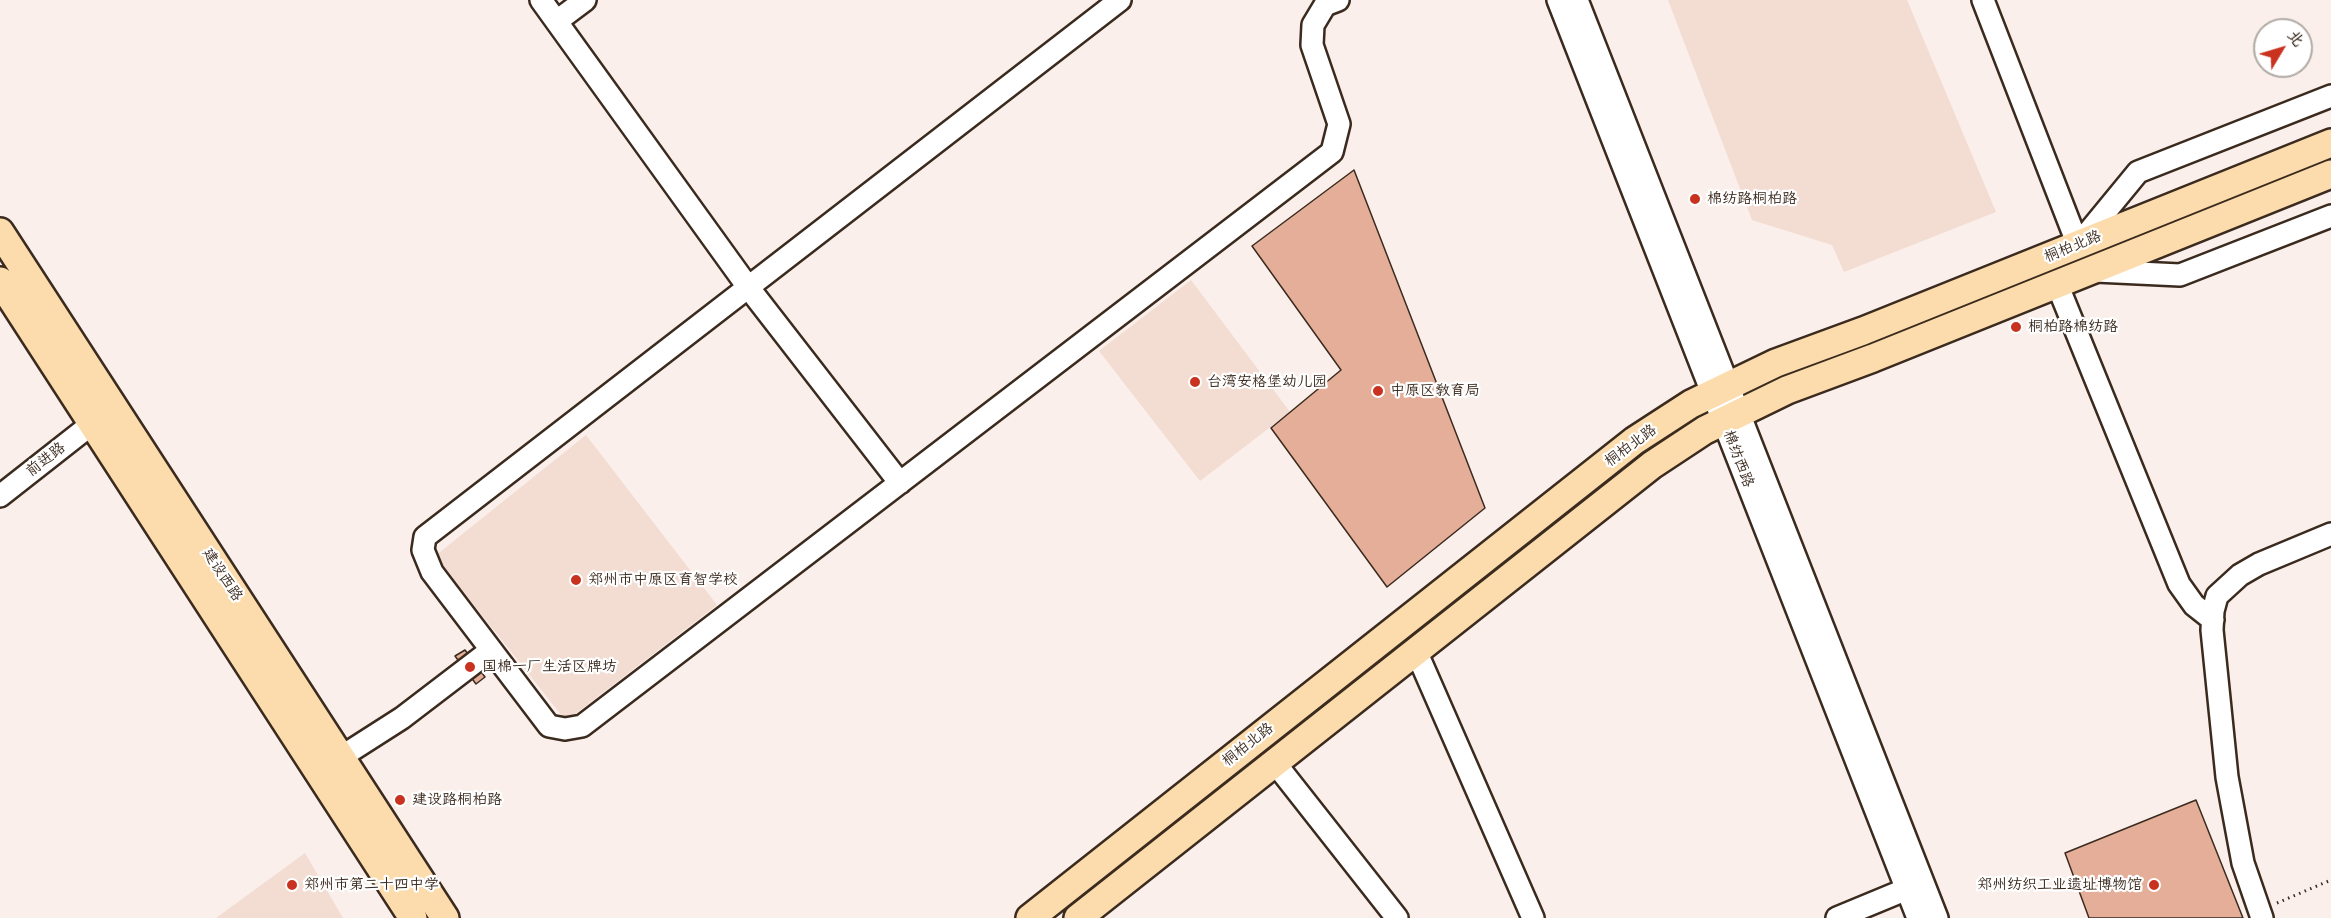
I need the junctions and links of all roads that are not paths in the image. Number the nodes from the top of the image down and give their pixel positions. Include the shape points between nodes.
1 (541, 0) edge
2 (585, 0) edge
3 (1120, 0) edge
4 (1558, 0) edge
5 (1577, 0) edge
6 (1968, 0) edge
7 (1983, 0) edge
8 (1325, 2) edge
9 (557, 21) junction
10 (2331, 96) edge
11 (2331, 143) edge
12 (2331, 174) edge
13 (2331, 216) edge
14 (0, 232) edge
15 (2072, 247) junction
16 (2092, 271) junction
17 (0, 281) edge
18 (2057, 284) junction
19 (748, 287) junction
20 (1721, 390) junction
21 (1731, 417) junction
22 (93, 423) junction
23 (900, 483) junction
24 (0, 496) edge
25 (2331, 534) edge
26 (2213, 620) junction
27 (491, 650) junction
28 (1416, 651) junction
29 (341, 758) junction
30 (1275, 763) junction
31 (1907, 890) junction
32 (2260, 914) edge
33 (413, 918) edge
34 (445, 918) edge
35 (1030, 918) edge
36 (1078, 918) edge
37 (1397, 918) edge
38 (1533, 918) edge
39 (1837, 918) edge
40 (1918, 918) edge
41 (1937, 918) edge

1 - 9 street
2 - 9 street
3 - 19 street
4 - 20 street, 棉纺西路
5 - 20 street, 棉纺西路
6 - 15 street
7 - 15 street
8 - 23 street via 1313,25 1311,45 1339,124 1332,152
9 - 19 street
10 - 15 street via 2138,172
11 - 15 main road, 桐柏北路
12 - 16 main road, 桐柏北路
13 - 16 street via 2180,275
14 - 29 main road, 建设西路
15 - 20 main road, 桐柏北路 via 1776,363
16 - 18 main road, 桐柏北路
17 - 22 main road, 建设西路
18 - 21 main road, 桐柏北路 via 1787,390
18 - 26 street via 2179,584 2194,605
19 - 23 street
19 - 27 street via 424,537 423,550 432,572
20 - 21 street, 棉纺西路
20 - 35 main road, 桐柏北路 via 1691,404 1635,441
21 - 28 main road, 桐柏北路 via 1652,465
21 - 31 street, 棉纺西路
21 - 41 street, 棉纺西路
22 - 24 street, 前进路
22 - 33 main road, 建设西路
23 - 27 street via 582,726 549,726
25 - 26 street via 2240,575 2217,596
26 - 32 street via 2227,777 2243,863
27 - 29 street via 402,718
28 - 30 main road, 桐柏北路
28 - 38 street
29 - 34 main road, 建设西路
30 - 36 main road, 桐柏北路
30 - 37 street
31 - 39 street
31 - 40 street, 棉纺西路

